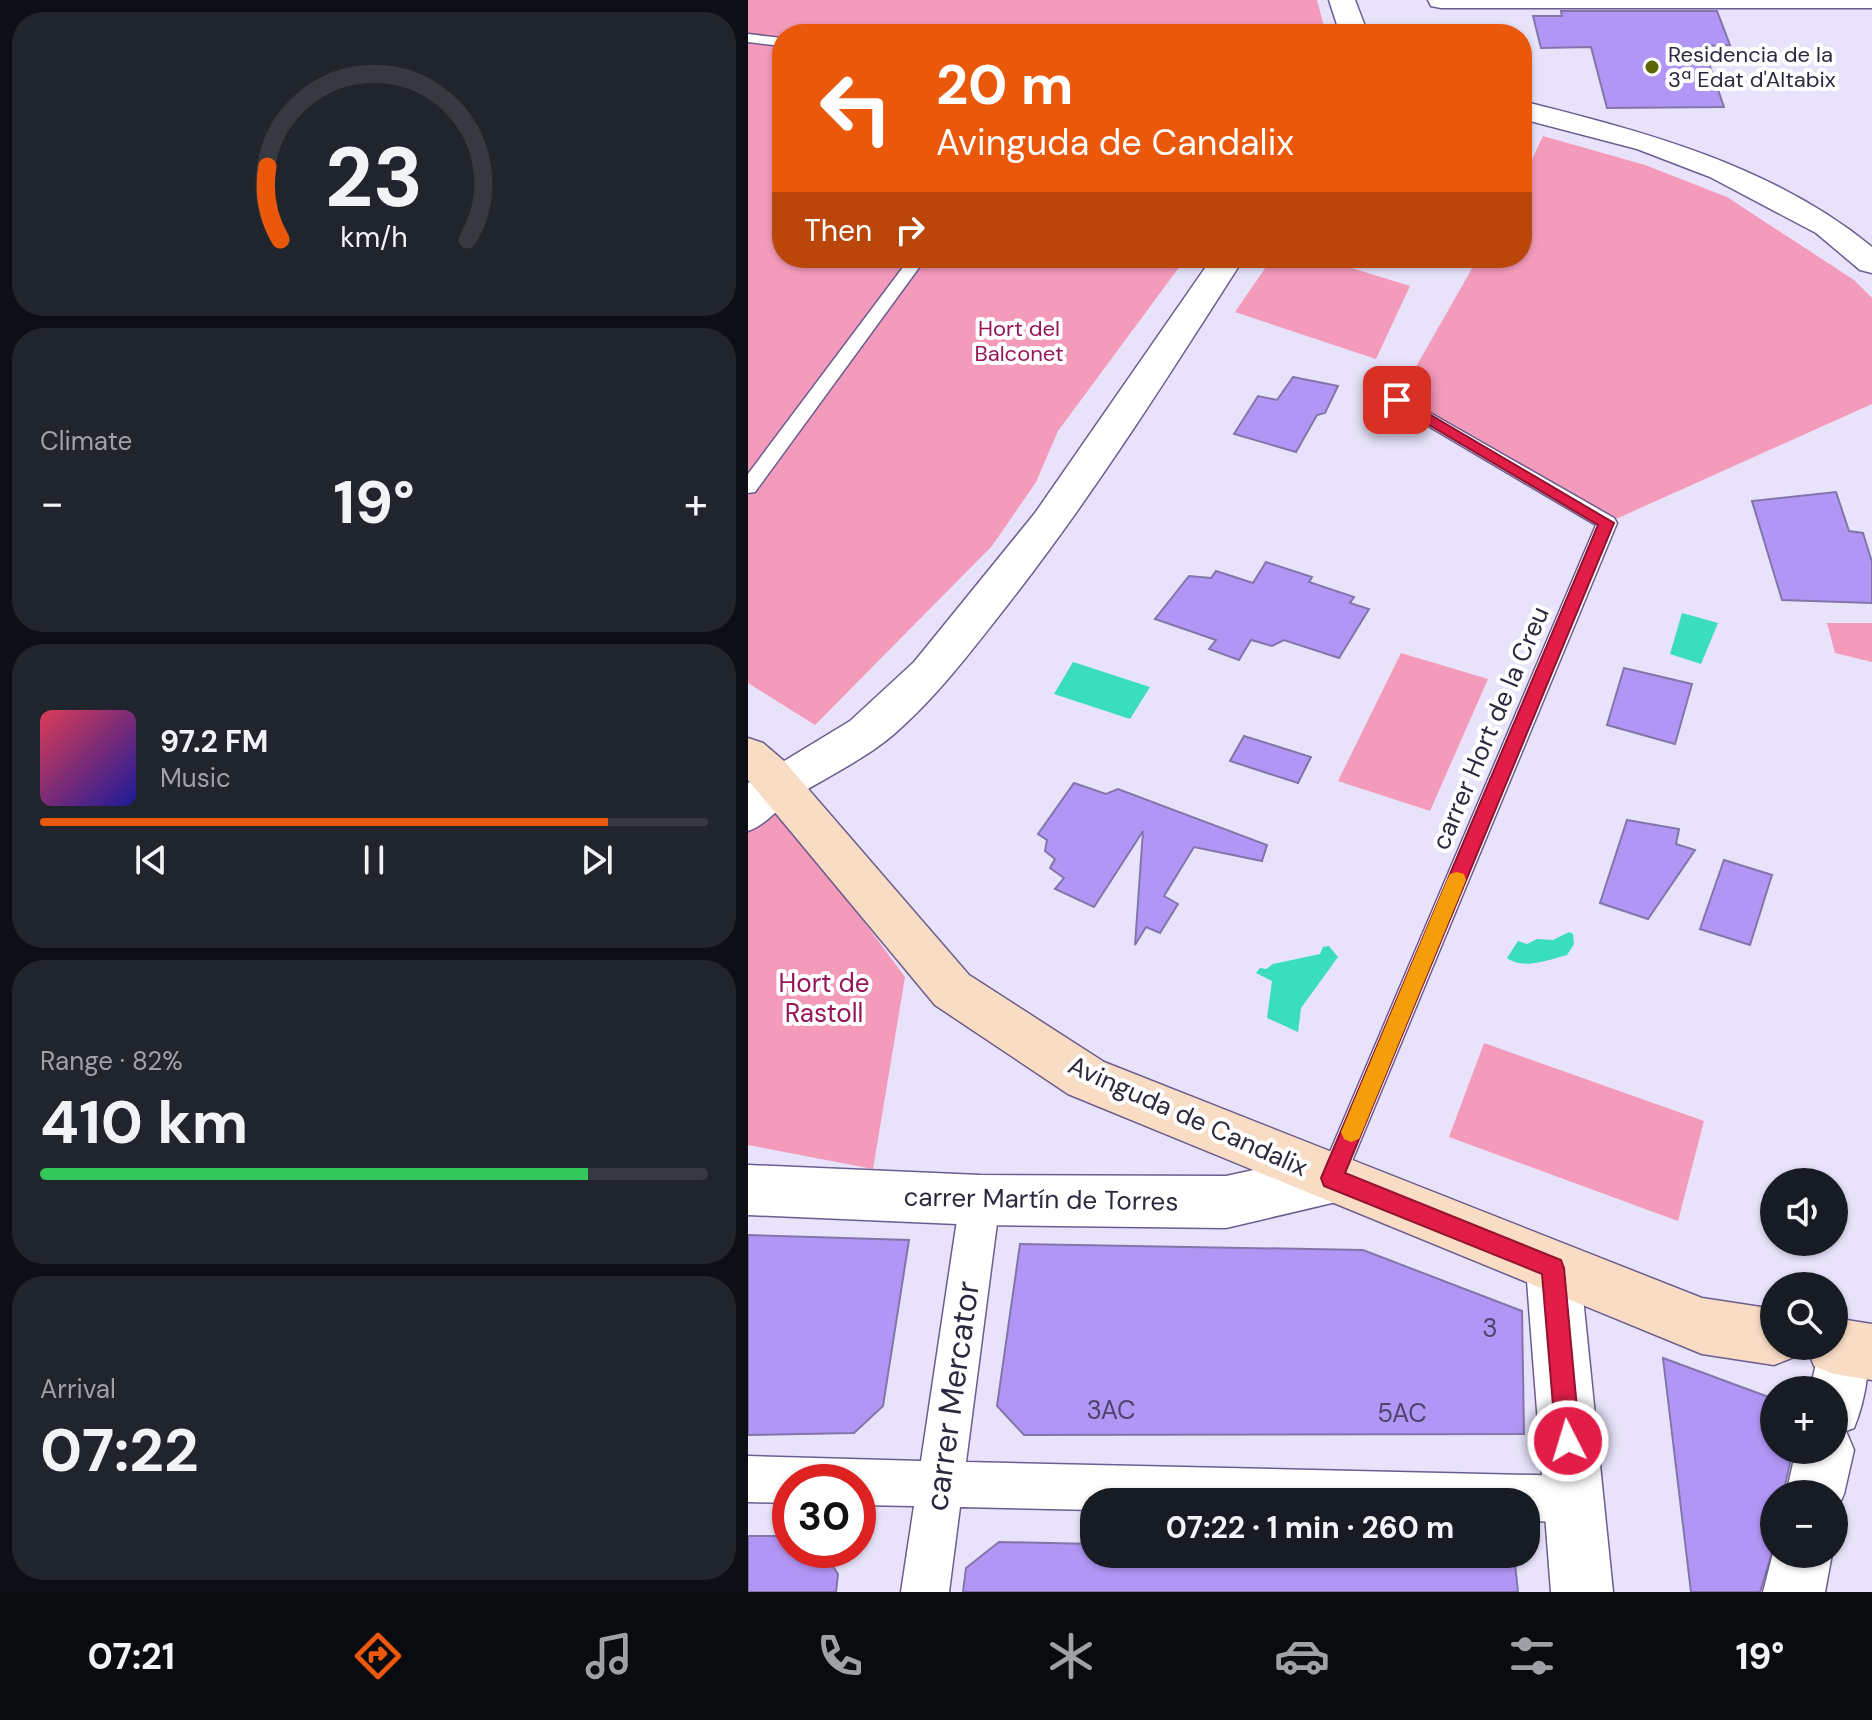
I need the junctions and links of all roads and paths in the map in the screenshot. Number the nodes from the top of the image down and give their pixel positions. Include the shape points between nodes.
1 (1342, 0) edge
2 (1358, 0) edge
3 (1441, 0) edge
4 (1872, 0) edge
5 (1350, 24) edge
6 (1366, 24) edge
7 (748, 38) edge
8 (772, 41) edge
9 (1532, 113) edge
10 (1872, 263) edge
11 (911, 268) edge
12 (1221, 268) edge
13 (1397, 400) dead end
14 (748, 487) edge
15 (758, 784) edge
16 (1332, 1178) junction
17 (748, 1190) edge
18 (980, 1200) junction
19 (1553, 1268) junction
20 (1760, 1335) edge
21 (1851, 1348) edge
22 (1843, 1376) edge
23 (748, 1479) edge
24 (772, 1480) edge
25 (876, 1482) edge
26 (939, 1484) junction
27 (1574, 1499) junction
28 (1799, 1568) edge
29 (925, 1592) edge
30 (1582, 1592) edge
31 (1794, 1592) edge

1 - 5 street
2 - 6 street
3 - 4 street
7 - 8 lane
9 - 10 street via 1648,143 1721,171 1827,226
11 - 14 lane
12 - 15 street via 1087,473 928,674 868,732 822,762
13 - 16 lane, carrer Hort de la Creu via 1607,523
15 - 16 main road, Avinguda de Candalix via 952,990 1086,1078
16 - 18 street, carrer Martín de Torres via 1226,1202
16 - 19 main road, Avinguda de Candalix
17 - 18 street, carrer Martín de Torres
18 - 26 street, carrer Mercator
19 - 20 main road, Avinguda de Candalix via 1702,1326
19 - 27 street
21 - 22 street
23 - 24 street
25 - 26 street
26 - 27 street
26 - 29 street, carrer Mercator
27 - 30 street
28 - 31 street

